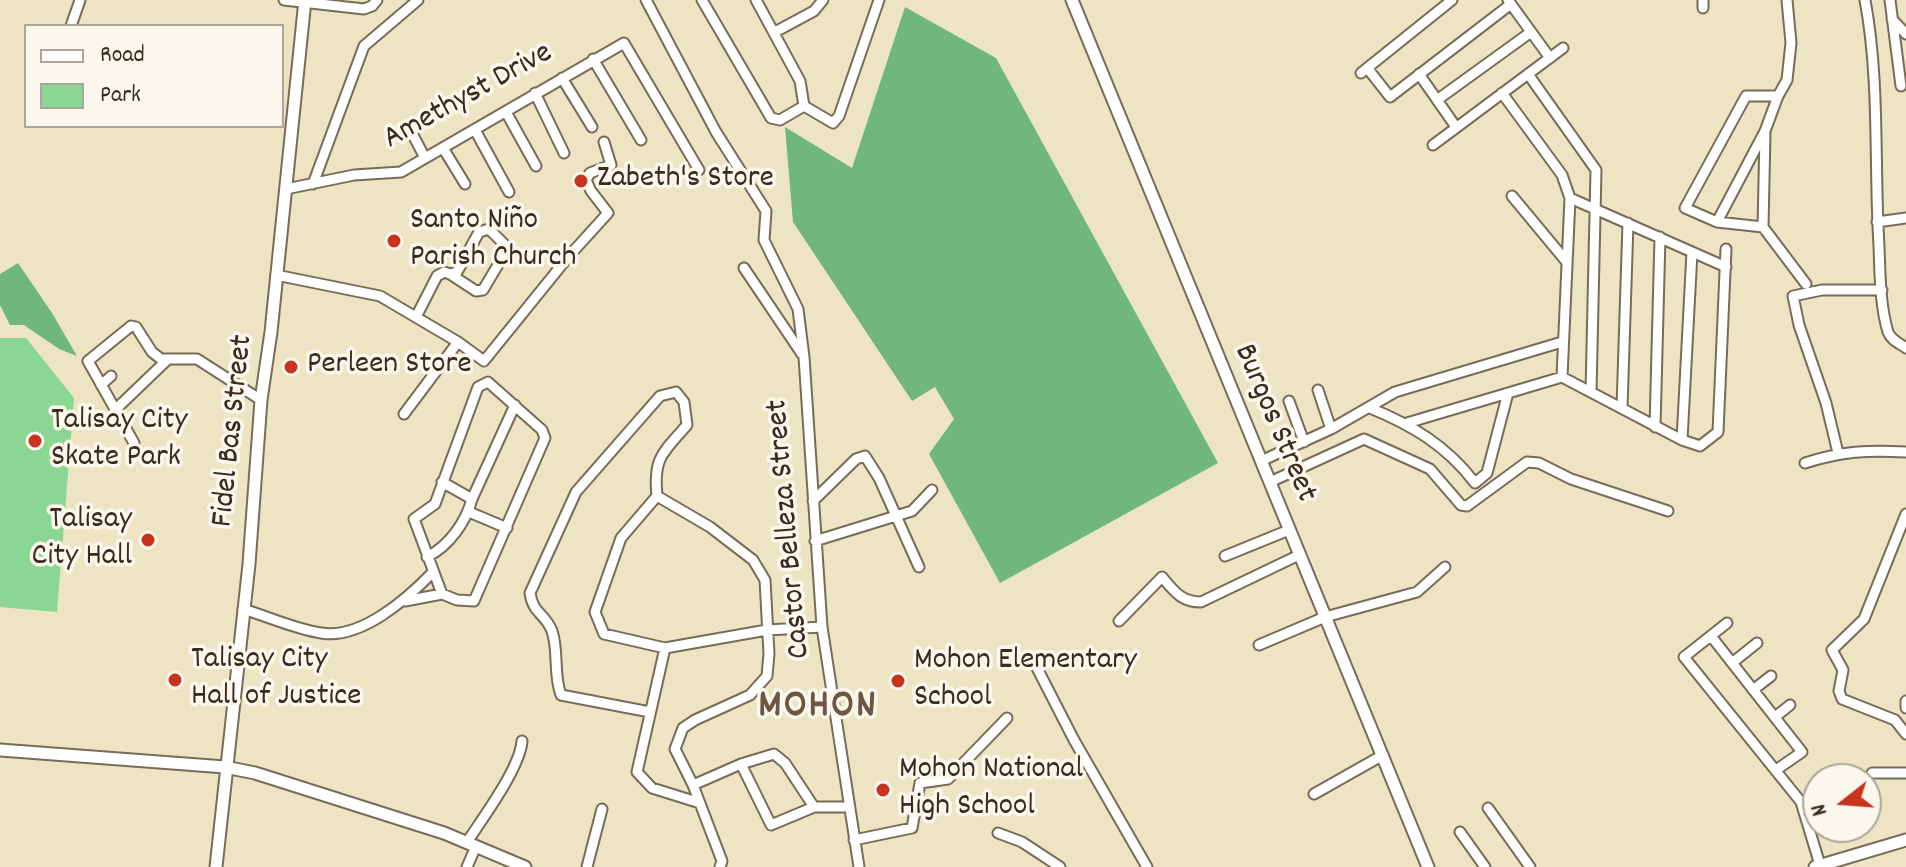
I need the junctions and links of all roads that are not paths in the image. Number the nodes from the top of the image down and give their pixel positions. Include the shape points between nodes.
1 (78, 0) edge
2 (284, 0) edge
3 (377, 0) edge
4 (418, 0) edge
5 (646, 0) edge
6 (702, 0) edge
7 (756, 0) edge
8 (879, 0) edge
9 (1072, 0) edge
10 (1452, 0) edge
11 (1787, 0) edge
12 (1865, 0) edge
13 (1890, 0) edge
14 (305, 1) edge
15 (819, 2) edge
16 (1509, 2) edge
17 (1892, 19) junction
18 (72, 24) edge
19 (775, 32) junction
20 (1531, 32) junction
21 (1906, 34) edge
22 (1563, 48) dead end
23 (1550, 58) junction
24 (593, 59) junction
25 (1902, 71) edge
26 (1419, 74) junction
27 (1528, 74) junction
28 (562, 78) junction
29 (1901, 86) dead end
30 (535, 93) junction
31 (1502, 93) junction
32 (1778, 96) junction
33 (1437, 100) junction
34 (804, 106) junction
35 (506, 112) junction
36 (592, 127) dead end
37 (1456, 127) junction
38 (475, 130) junction
39 (1765, 131) junction
40 (413, 135) dead end
41 (641, 140) dead end
42 (604, 142) dead end
43 (1433, 145) dead end
44 (443, 148) junction
45 (564, 153) dead end
46 (425, 158) junction
47 (536, 166) dead end
48 (699, 170) dead end
49 (313, 184) junction
50 (465, 184) dead end
51 (286, 189) junction
52 (509, 192) dead end
53 (1512, 196) dead end
54 (1570, 198) junction
55 (1596, 208) junction
56 (1906, 218) edge
57 (1717, 222) junction
58 (1877, 222) junction
59 (1628, 223) junction
60 (1763, 227) junction
61 (1660, 237) junction
62 (1726, 249) dead end
63 (1692, 252) junction
64 (1566, 261) junction
65 (1726, 267) junction
66 (744, 268) dead end
67 (450, 274) junction
68 (276, 275) junction
69 (1806, 284) dead end
70 (1882, 290) junction
71 (416, 317) junction
72 (458, 342) junction
73 (1562, 342) junction
74 (1906, 348) edge
75 (804, 357) junction
76 (166, 361) junction
77 (111, 376) dead end
78 (1562, 377) junction
79 (101, 385) junction
80 (1318, 390) dead end
81 (1591, 392) junction
82 (1508, 393) junction
83 (261, 400) junction
84 (1289, 401) dead end
85 (515, 405) junction
86 (1370, 408) junction
87 (1622, 408) junction
88 (115, 410) junction
89 (404, 414) dead end
90 (1407, 423) junction
91 (1655, 427) junction
92 (1331, 429) junction
93 (1682, 440) junction
94 (1304, 442) junction
95 (134, 443) dead end
96 (1906, 452) edge
97 (1838, 453) junction
98 (1261, 461) junction
99 (1805, 463) dead end
100 (442, 482) junction
101 (1270, 482) junction
102 (932, 490) dead end
103 (657, 496) junction
104 (472, 499) junction
105 (813, 501) junction
106 (1668, 511) dead end
107 (469, 512) junction
108 (1906, 514) edge
109 (896, 515) junction
110 (507, 528) junction
111 (1289, 530) junction
112 (815, 541) junction
113 (1299, 555) junction
114 (1225, 556) dead end
115 (427, 557) junction
116 (919, 567) dead end
117 (1445, 567) dead end
118 (433, 572) junction
119 (442, 594) junction
120 (405, 601) junction
121 (243, 609) junction
122 (1325, 617) junction
123 (1119, 621) dead end
124 (1727, 623) dead end
125 (822, 627) junction
126 (767, 630) junction
127 (1711, 636) junction
128 (1757, 643) dead end
129 (1259, 645) dead end
130 (665, 648) junction
131 (1732, 663) junction
132 (1036, 666) dead end
133 (1771, 676) dead end
134 (1753, 690) junction
135 (1906, 701) edge
136 (1790, 705) dead end
137 (1906, 708) edge
138 (650, 712) junction
139 (1775, 717) junction
140 (1007, 718) dead end
141 (1906, 734) edge
142 (522, 741) dead end
143 (0, 750) edge
144 (1383, 755) junction
145 (741, 764) junction
146 (225, 768) junction
147 (1776, 770) junction
148 (1882, 773) edge
149 (1906, 773) edge
150 (693, 785) junction
151 (1314, 794) dead end
152 (700, 803) junction
153 (814, 807) junction
154 (844, 807) dead end
155 (1488, 808) dead end
156 (602, 809) dead end
157 (1460, 832) dead end
158 (998, 833) dead end
159 (854, 840) junction
160 (1906, 840) edge
161 (471, 844) junction
162 (1853, 862) edge
163 (1817, 866) edge
164 (216, 867) edge
165 (467, 867) edge
166 (525, 867) edge
167 (587, 867) edge
168 (720, 867) edge
169 (859, 867) edge
170 (1060, 867) edge
171 (1147, 867) edge
172 (1428, 867) edge
173 (1485, 867) edge
174 (1530, 867) edge

1 - 18 street
2 - 14 street
3 - 14 street via 364,9
4 - 49 street via 364,46
5 - 75 street, Castor Belleza Street via 716,132 766,211 764,240 798,309
6 - 34 street via 771,118 780,120
7 - 19 street
8 - 34 street via 836,121 829,123
9 - 98 street, Burgos Street
10 - 26 street via 1364,71 1390,97
11 - 32 street via 1788,77
12 - 58 street via 1873,70
13 - 17 street
14 - 51 street, Fidel Bas Street
15 - 19 street
16 - 20 street
16 - 26 street
17 - 21 street
17 - 25 street
19 - 34 street via 800,81
20 - 23 street
20 - 33 street
22 - 23 street
23 - 27 street
24 - 28 street, Amethyst Drive
24 - 41 street
24 - 48 street, Amethyst Drive via 624,43
25 - 29 street
26 - 33 street
27 - 31 street
27 - 55 street via 1596,170
28 - 30 street, Amethyst Drive
28 - 36 street
30 - 35 street, Amethyst Drive
30 - 45 street
31 - 37 street
31 - 54 street via 1562,175
32 - 39 street
32 - 57 street via 1746,96 1685,208
33 - 37 street
35 - 38 street, Amethyst Drive
35 - 47 street
37 - 43 street
38 - 44 street, Amethyst Drive
38 - 52 street
39 - 57 street
39 - 60 street
40 - 46 street
42 - 72 street via 611,165 586,180 608,213 484,361
44 - 46 street, Amethyst Drive
44 - 50 street
46 - 49 street, Amethyst Drive via 401,172
49 - 51 street, Amethyst Drive
51 - 68 street, Fidel Bas Street
53 - 64 street
54 - 55 street
54 - 64 street
55 - 59 street
55 - 81 street
56 - 58 street
57 - 60 street
58 - 70 street
59 - 61 street
59 - 87 street
60 - 69 street
61 - 63 street
61 - 91 street
62 - 65 street
63 - 65 street
63 - 93 street
64 - 73 street
65 - 93 street via 1718,432 1700,446
66 - 75 street
67 - 67 street via 461,267 479,232 489,229 508,248 483,290
67 - 71 street via 437,276
68 - 71 street via 380,296
68 - 83 street, Fidel Bas Street
70 - 74 street via 1888,331
70 - 97 street via 1822,290 1793,296
71 - 72 street
72 - 89 street
73 - 78 street
73 - 86 street via 1395,392
75 - 105 street, Castor Belleza Street
76 - 79 street via 131,326 88,361
76 - 83 street via 197,359
76 - 88 street
77 - 79 street
78 - 81 street
78 - 82 street
79 - 88 street
80 - 92 street
81 - 87 street
82 - 90 street
82 - 90 street via 1487,473 1475,483 1447,451
83 - 121 street, Fidel Bas Street
84 - 94 street
85 - 100 street via 490,382 479,385
85 - 104 street
85 - 110 street via 545,438
86 - 90 street
86 - 92 street
87 - 91 street
88 - 95 street
91 - 93 street
92 - 94 street
94 - 98 street
96 - 97 street
97 - 99 street
98 - 101 street, Burgos Street
100 - 104 street
100 - 115 street via 435,504 414,519
101 - 106 street via 1364,439 1430,469 1461,505 1467,506 1527,462
101 - 111 street, Burgos Street
102 - 109 street via 912,511
103 - 126 street via 753,560 765,580
103 - 130 street via 621,538 595,612 604,634
103 - 138 street via 660,457 687,425 684,402 676,392 651,404 576,492 530,593 532,606 554,635 555,680 561,695
104 - 107 street
105 - 109 street via 863,455
105 - 112 street, Castor Belleza Street
107 - 110 street
107 - 115 street via 447,543
108 - 141 street via 1864,619 1832,650 1843,670 1842,699 1895,720
109 - 112 street
109 - 116 street
110 - 119 street via 474,601
111 - 113 street, Burgos Street
111 - 114 street
112 - 125 street, Castor Belleza Street
113 - 122 street, Burgos Street
113 - 123 street via 1201,602 1178,596 1162,577
115 - 118 street
117 - 122 street via 1417,592
118 - 119 street
118 - 120 street
119 - 120 street
120 - 121 street via 349,631 329,634
121 - 146 street, Fidel Bas Street
122 - 129 street
122 - 144 street, Burgos Street
124 - 127 street
125 - 126 street
125 - 159 street, Castor Belleza Street
126 - 130 street
126 - 150 street via 767,676 750,695 683,728 675,749
127 - 131 street
127 - 147 street via 1684,657
128 - 131 street
130 - 138 street
131 - 134 street
132 - 171 street
133 - 134 street
134 - 139 street
135 - 137 street
136 - 139 street
138 - 152 street via 637,772 652,788
139 - 147 street via 1802,752
140 - 159 street via 948,779 920,783 912,828
142 - 161 street via 521,753
143 - 146 street
144 - 151 street
144 - 172 street, Burgos Street
145 - 150 street
145 - 153 street via 768,754 778,756
145 - 153 street via 771,825
146 - 161 street via 313,790
146 - 164 street, Fidel Bas Street
147 - 163 street via 1801,802
148 - 149 street
150 - 152 street
152 - 168 street
153 - 154 street
155 - 174 street
156 - 167 street
157 - 173 street
158 - 170 street
159 - 169 street, Castor Belleza Street
160 - 162 street
161 - 165 street
161 - 166 street
162 - 163 street

